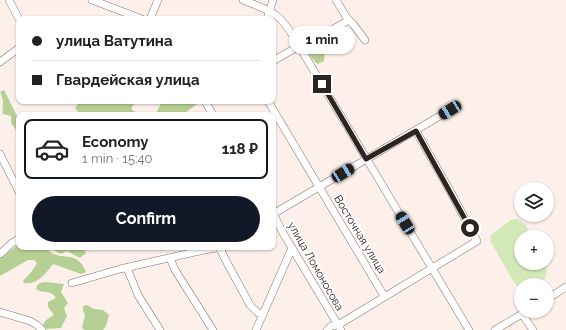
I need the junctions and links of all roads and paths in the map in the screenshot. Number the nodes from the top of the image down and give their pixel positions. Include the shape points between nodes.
1 (9, 0) edge
2 (92, 0) edge
3 (158, 0) edge
4 (242, 0) edge
5 (273, 0) edge
6 (336, 0) edge
7 (269, 11) junction
8 (17, 16) edge
9 (134, 16) edge
10 (151, 16) edge
11 (268, 16) edge
12 (349, 20) junction
13 (365, 40) dead end
14 (299, 46) junction
15 (16, 50) edge
16 (276, 59) edge
17 (0, 62) edge
18 (450, 110) dead end
19 (276, 114) edge
20 (416, 131) junction
21 (0, 154) edge
22 (366, 159) junction
23 (319, 186) junction
24 (16, 187) edge
25 (276, 212) edge
26 (276, 219) edge
27 (16, 241) edge
28 (292, 248) junction
29 (204, 250) edge
30 (222, 250) edge
31 (0, 254) edge
32 (170, 258) junction
33 (127, 268) junction
34 (432, 269) junction
35 (72, 282) dead end
36 (566, 287) edge
37 (554, 295) edge
38 (384, 296) junction
39 (0, 312) edge
40 (262, 316) junction
41 (516, 318) edge
42 (527, 318) edge
43 (339, 328) edge
44 (42, 330) edge
45 (160, 330) edge
46 (213, 330) edge
47 (256, 330) edge
48 (327, 330) edge
49 (469, 330) edge
50 (495, 330) edge
51 (533, 330) edge

1 - 8 street
2 - 9 street
3 - 10 street
4 - 7 street
5 - 7 street
6 - 12 street
7 - 11 street
7 - 14 street via 284,23
12 - 13 street
12 - 14 street
14 - 16 street
14 - 22 street
15 - 17 street
18 - 20 street
19 - 23 street, Восточная улица
20 - 22 street
20 - 34 street via 477,241
21 - 24 street
22 - 23 street
22 - 34 street
23 - 25 street
23 - 38 street, Восточная улица
26 - 28 street, улица Ломоносова
27 - 31 street
28 - 40 street
28 - 43 street, улица Ломоносова
29 - 32 street
30 - 40 street via 224,259 250,305
32 - 33 street
32 - 46 street
33 - 35 street
33 - 45 street via 138,295
34 - 38 street
34 - 49 street
36 - 37 street
38 - 43 street
39 - 44 street via 30,322
40 - 47 street
41 - 50 street
42 - 51 street
43 - 48 street via 331,326

